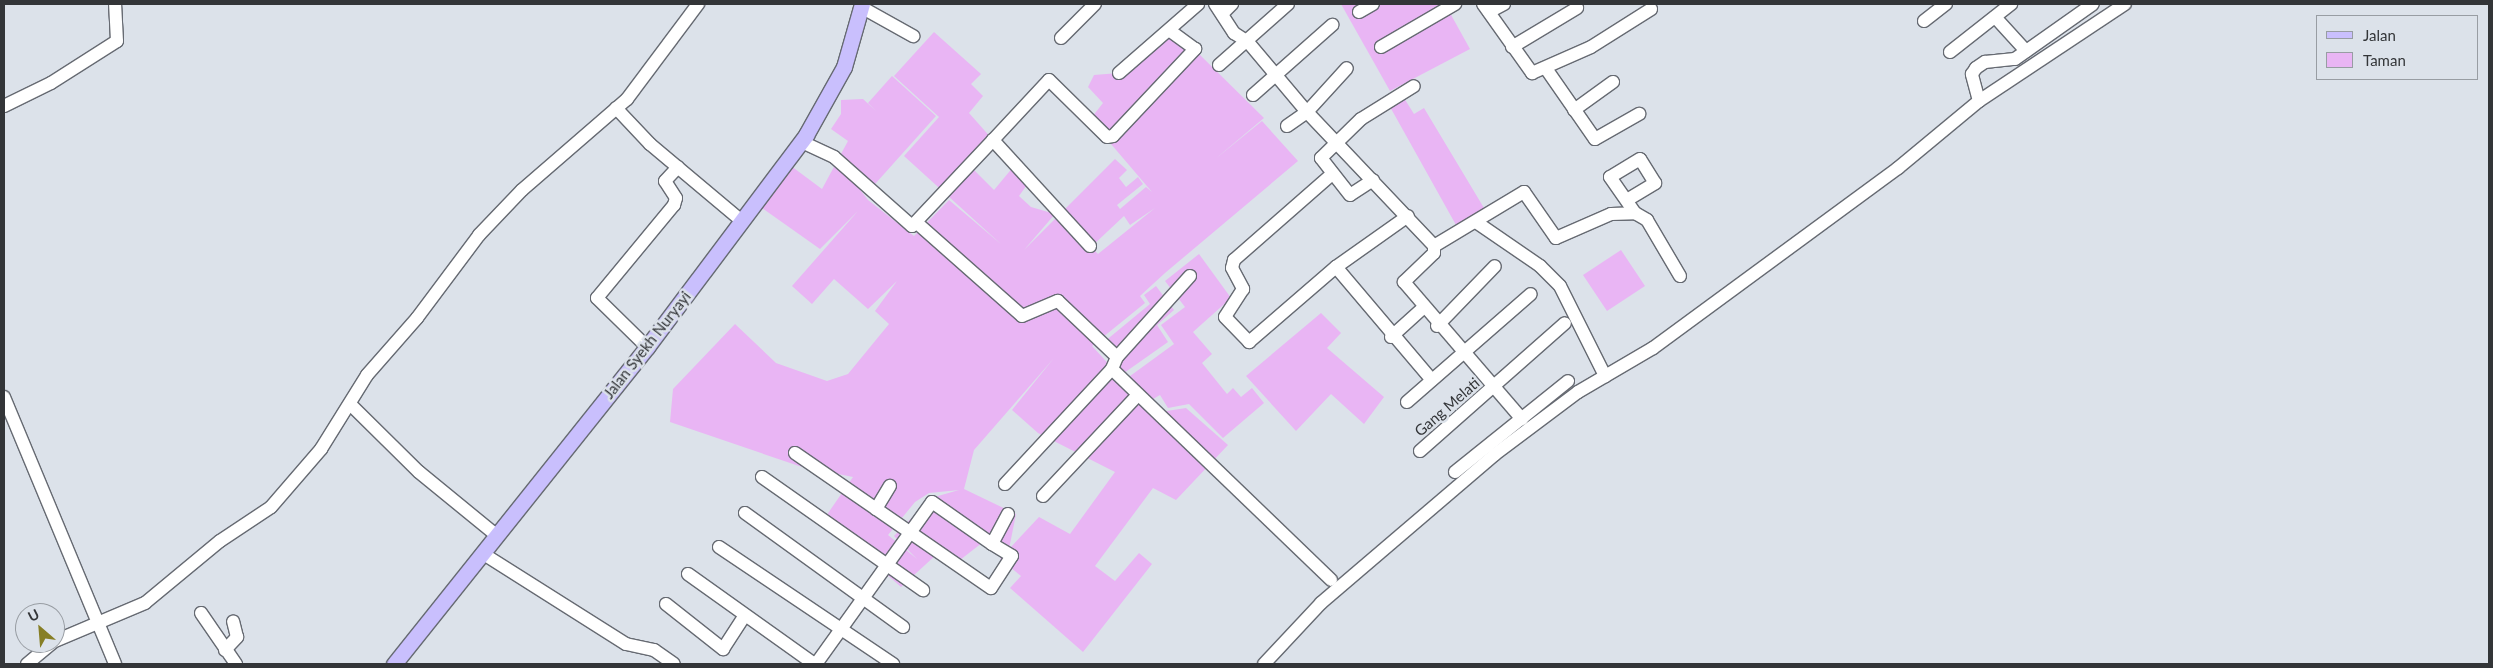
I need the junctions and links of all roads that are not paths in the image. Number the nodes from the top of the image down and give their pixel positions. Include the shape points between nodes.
1 (115, 4) edge
2 (698, 4) edge
3 (1095, 4) edge
4 (1198, 4) edge
5 (1288, 4) edge
6 (1373, 4) edge
7 (1455, 4) edge
8 (1504, 4) edge
9 (1946, 4) edge
10 (2093, 4) edge
11 (2125, 4) edge
12 (861, 5) edge
13 (1223, 7) edge
14 (1486, 8) edge
15 (1577, 8) dead end
16 (1651, 9) dead end
17 (2000, 9) edge
18 (1360, 12) dead end
19 (1924, 21) dead end
20 (1332, 24) dead end
21 (1169, 30) junction
22 (913, 36) dead end
23 (1061, 38) dead end
24 (1248, 42) junction
25 (1380, 47) dead end
26 (1512, 48) junction
27 (2026, 51) junction
28 (1950, 52) dead end
29 (1220, 65) dead end
30 (1347, 68) dead end
31 (1546, 70) junction
32 (1119, 73) dead end
33 (1278, 76) junction
34 (1613, 82) dead end
35 (1414, 86) dead end
36 (1253, 94) dead end
37 (1980, 101) junction
38 (4, 106) edge
39 (1574, 110) junction
40 (619, 111) junction
41 (1307, 112) junction
42 (1639, 114) dead end
43 (1286, 126) dead end
44 (993, 140) junction
45 (802, 142) junction
46 (1336, 142) junction
47 (678, 167) junction
48 (1331, 175) junction
49 (1373, 180) junction
50 (1627, 200) dead end
51 (1635, 213) junction
52 (1408, 216) junction
53 (743, 222) junction
54 (1476, 222) junction
55 (918, 223) junction
56 (1090, 246) dead end
57 (1434, 246) junction
58 (1495, 266) dead end
59 (1336, 267) junction
60 (1190, 276) dead end
61 (1680, 276) dead end
62 (1531, 294) dead end
63 (1423, 308) junction
64 (1564, 323) dead end
65 (1437, 326) junction
66 (1391, 337) junction
67 (647, 347) junction
68 (1462, 353) junction
69 (1117, 357) junction
70 (1112, 369) junction
71 (1605, 376) junction
72 (1432, 380) junction
73 (1568, 381) dead end
74 (1494, 387) junction
75 (1137, 396) junction
76 (4, 397) edge
77 (1407, 402) dead end
78 (351, 405) junction
79 (1522, 419) junction
80 (1420, 451) dead end
81 (795, 453) dead end
82 (1455, 472) dead end
83 (762, 477) dead end
84 (1005, 484) dead end
85 (890, 486) dead end
86 (1043, 496) dead end
87 (876, 509) junction
88 (745, 514) dead end
89 (1008, 514) dead end
90 (909, 532) junction
91 (496, 535) junction
92 (992, 544) junction
93 (719, 546) dead end
94 (482, 553) junction
95 (886, 565) junction
96 (688, 574) dead end
97 (1331, 580) dead end
98 (923, 590) dead end
99 (862, 598) junction
100 (666, 604) dead end
101 (201, 613) dead end
102 (746, 616) junction
103 (232, 621) dead end
104 (97, 623) junction
105 (903, 627) dead end
106 (840, 630) junction
107 (65, 637) edge
108 (225, 650) junction
109 (40, 653) edge
110 (26, 664) edge
111 (115, 664) edge
112 (236, 664) edge
113 (394, 664) edge
114 (674, 664) edge
115 (815, 664) edge
116 (893, 664) edge
117 (1264, 664) edge

1 - 38 street via 117,41 51,83
2 - 40 street
3 - 23 street
4 - 21 street
5 - 24 street
6 - 18 street
7 - 25 street
8 - 14 street
9 - 19 street
10 - 27 street
11 - 37 street
12 - 22 street
12 - 45 main road, Jalan Syekh Nuryayi via 844,67
13 - 24 street via 1234,33
14 - 26 street
15 - 26 street
16 - 31 street
17 - 27 street
17 - 28 street
20 - 33 street
21 - 32 street
21 - 44 street via 1195,49 1113,136 1107,136 1049,80
24 - 29 street
24 - 33 street
26 - 31 street via 1532,73
27 - 37 street via 2015,59 1985,62 1976,68 1972,74
30 - 41 street
31 - 39 street
33 - 36 street
33 - 41 street
34 - 39 street
35 - 46 street via 1360,119
37 - 71 street via 1873,187 1653,348
39 - 42 street via 1595,140
40 - 47 street
40 - 78 street via 522,190 479,235 417,318 367,375
41 - 43 street
41 - 46 street
44 - 55 street
44 - 56 street
45 - 53 main road, Jalan Syekh Nuryayi
45 - 55 street via 834,157 906,222
46 - 48 street via 1321,160
46 - 49 street
47 - 53 street
47 - 67 street via 665,181 676,198 674,205 598,298
48 - 49 street via 1352,196
48 - 59 street via 1234,260 1232,268 1243,289 1225,316 1252,342
49 - 52 street
50 - 51 street
51 - 54 street via 1611,214 1556,238 1524,192
51 - 61 street via 1647,220
52 - 57 street
52 - 59 street
53 - 67 main road, Jalan Syekh Nuryayi
54 - 57 street
54 - 71 street via 1540,266 1560,286
55 - 69 street via 1022,316 1058,301
57 - 63 street via 1434,253 1404,282
58 - 65 street
59 - 66 street
60 - 69 street
62 - 68 street
63 - 65 street
63 - 66 street
64 - 74 street, Gang Melati
65 - 68 street
66 - 72 street
67 - 91 main road, Jalan Syekh Nuryayi
68 - 72 street
68 - 74 street
69 - 70 street
70 - 75 street
70 - 84 street
71 - 117 street via 1494,455 1432,506 1321,604
72 - 77 street
73 - 79 street
74 - 79 street
74 - 80 street, Gang Melati
75 - 86 street
75 - 97 street
76 - 104 street
78 - 91 street via 418,472
78 - 104 street via 320,449 261,516 220,542 144,602
79 - 82 street
81 - 87 street
83 - 95 street
85 - 87 street
87 - 90 street
88 - 99 street
89 - 92 street
90 - 92 street via 932,502
90 - 92 street via 991,588 1012,556
90 - 95 street
91 - 94 main road, Jalan Syekh Nuryayi
93 - 106 street
94 - 113 main road, Jalan Syekh Nuryayi
94 - 114 street via 626,644 654,650
95 - 98 street
95 - 99 street
96 - 102 street
99 - 105 street
99 - 106 street
100 - 102 street via 723,649
101 - 108 street
102 - 115 street
103 - 108 street via 237,637
104 - 107 street
104 - 111 street
106 - 115 street
106 - 116 street
108 - 112 street
109 - 110 street

